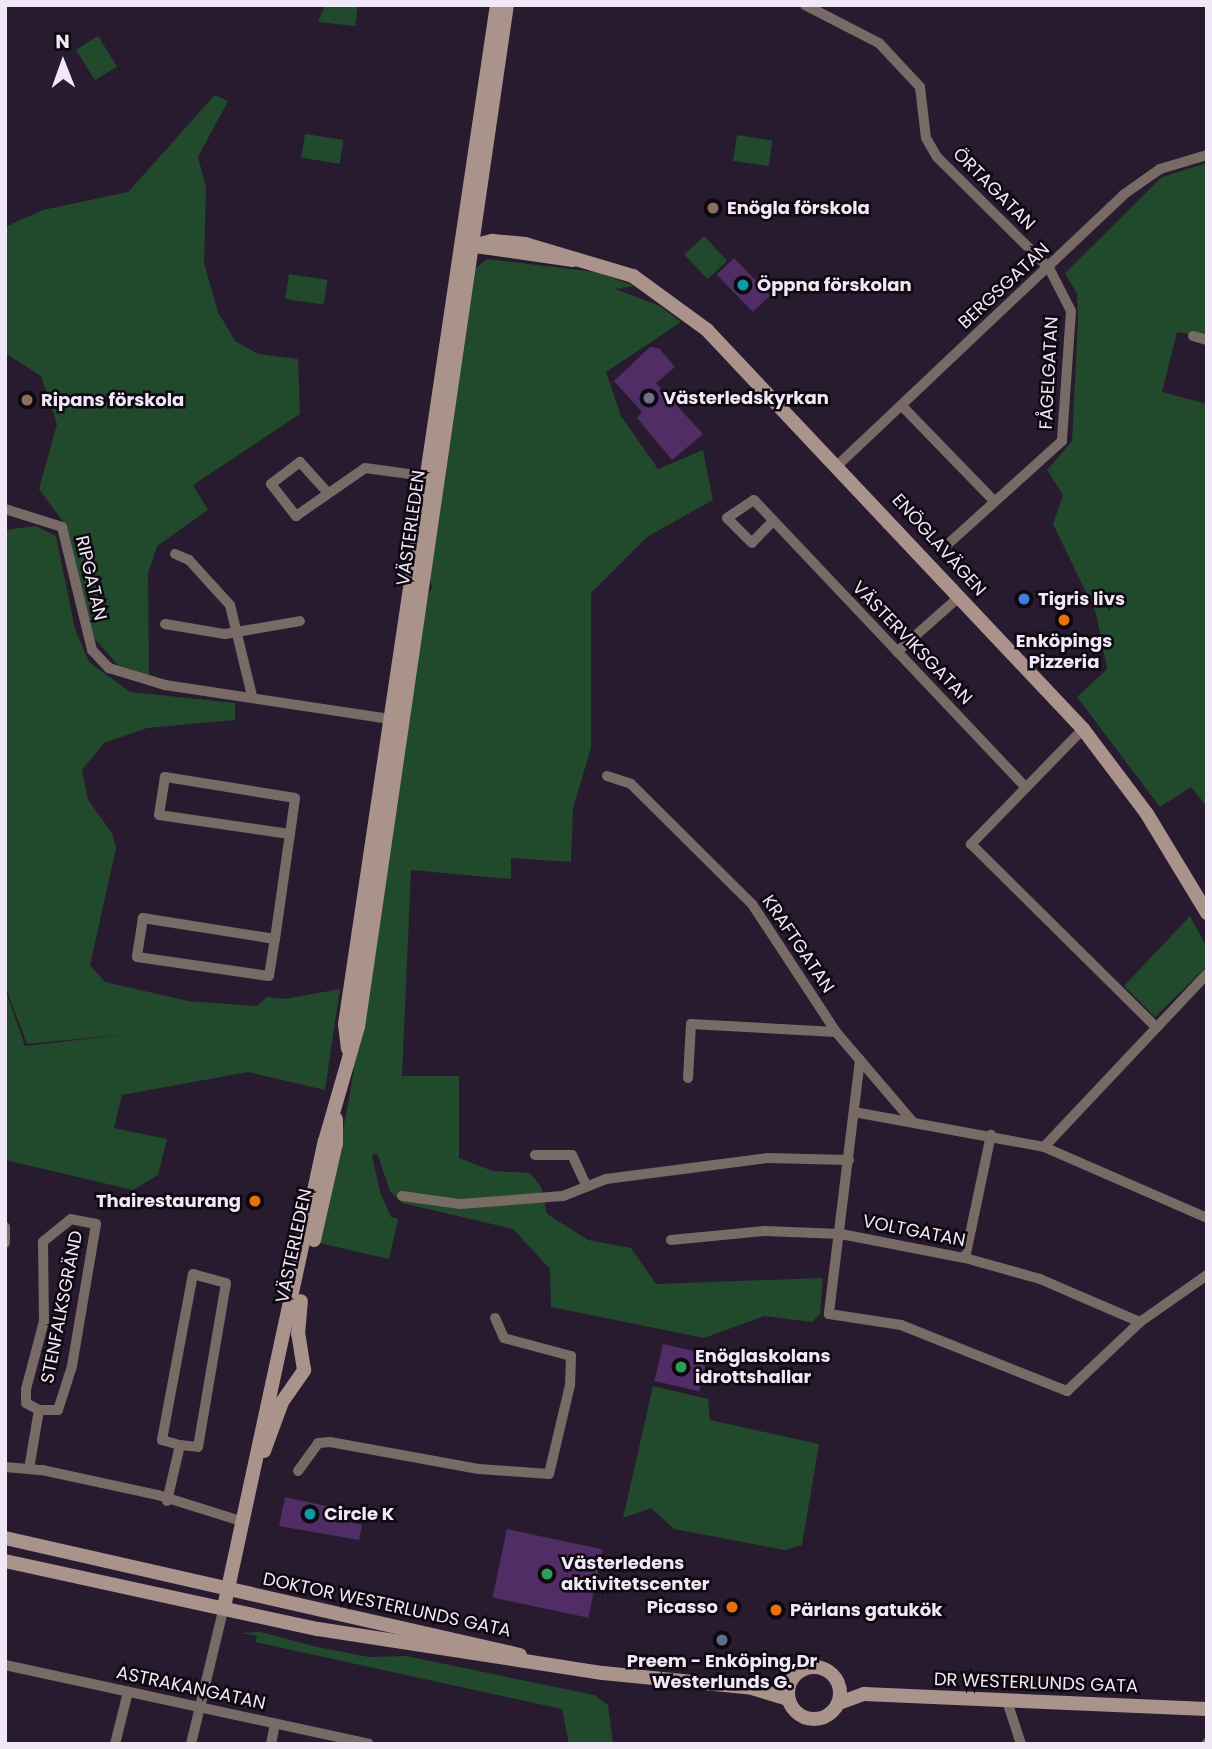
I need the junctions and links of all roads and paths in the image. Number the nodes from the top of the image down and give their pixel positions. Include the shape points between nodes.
1 (497, 5) edge
2 (507, 5) edge
3 (805, 5) edge
4 (1207, 155) edge
5 (467, 245) junction
6 (1049, 268) junction
7 (1059, 282) joint
8 (1193, 336) dead end
9 (1207, 340) edge
10 (902, 406) junction
11 (839, 464) junction
12 (432, 477) junction
13 (328, 493) junction
14 (994, 501) junction
15 (5, 509) edge
16 (773, 522) dead end
17 (949, 543) dead end
18 (174, 554) dead end
19 (960, 596) junction
20 (300, 621) dead end
21 (165, 624) dead end
22 (235, 631) junction
23 (897, 652) junction
24 (252, 696) junction
25 (397, 720) junction
26 (1083, 729) junction
27 (607, 776) dead end
28 (1026, 788) junction
29 (290, 834) junction
30 (1207, 913) edge
31 (275, 939) junction
32 (1207, 974) edge
33 (1155, 1026) junction
34 (836, 1032) junction
35 (860, 1060) junction
36 (688, 1077) dead end
37 (336, 1111) junction
38 (854, 1112) junction
39 (913, 1122) junction
40 (991, 1135) junction
41 (1044, 1147) junction
42 (535, 1155) dead end
43 (849, 1160) junction
44 (587, 1187) junction
45 (402, 1196) dead end
46 (1207, 1218) edge
47 (5, 1227) edge
48 (841, 1234) junction
49 (671, 1240) dead end
50 (5, 1243) edge
51 (965, 1258) junction
52 (1207, 1275) edge
53 (495, 1318) dead end
54 (1140, 1322) junction
55 (301, 1351) junction
56 (279, 1354) junction
57 (39, 1410) junction
58 (180, 1445) junction
59 (258, 1461) junction
60 (5, 1467) edge
61 (29, 1469) junction
62 (298, 1471) dead end
63 (167, 1502) junction
64 (244, 1522) junction
65 (5, 1538) edge
66 (5, 1561) edge
67 (228, 1591) junction
68 (224, 1607) junction
69 (528, 1658) junction
70 (5, 1665) edge
71 (789, 1684) junction
72 (839, 1684) junction
73 (752, 1688) junction
74 (128, 1692) junction
75 (863, 1694) junction
76 (788, 1699) junction
77 (1007, 1701) junction
78 (839, 1703) junction
79 (200, 1707) junction
80 (1207, 1709) edge
81 (275, 1724) junction
82 (115, 1744) edge
83 (191, 1744) edge
84 (271, 1744) edge
85 (369, 1744) edge
86 (1021, 1744) edge

1 - 5 street, VÄSTERLEDEN
2 - 5 street, VÄSTERLEDEN
3 - 6 street, ÖRTAGATAN via 879,43 920,87 926,138 937,157
4 - 6 street, BERGSGATAN via 1160,169 1123,195
5 - 11 street, ENÖGLAVÄGEN via 524,257 587,260 633,276 687,312
5 - 12 street, VÄSTERLEDEN
6 - 7 street, ÖRTAGATAN
6 - 10 street, BERGSGATAN
7 - 14 street, FÅGELGATAN via 1071,311 1062,441
8 - 9 street
10 - 11 street, BERGSGATAN
10 - 14 street
11 - 19 street, ENÖGLAVÄGEN
12 - 13 street via 373,466
12 - 25 street, VÄSTERLEDEN
13 - 13 street via 296,516 271,484 300,462
14 - 17 street, FÅGELGATAN
15 - 24 street, RIPGATAN via 62,527 92,650 109,668 141,681
16 - 23 street, VÄSTERVIKSGATAN
18 - 22 street via 189,560 230,606
19 - 23 street
19 - 26 street, ENÖGLAVÄGEN
20 - 22 street
21 - 22 street
22 - 24 street
23 - 28 street, VÄSTERVIKSGATAN
24 - 25 street, RIPGATAN
25 - 37 street, VÄSTERLEDEN via 345,1024 349,1056
26 - 28 street
26 - 30 street, ENÖGLAVÄGEN via 1147,814
27 - 34 street, KRAFTGATAN via 631,785 751,904
28 - 33 street via 971,844
29 - 29 street via 295,798 164,777 159,815
29 - 31 street
31 - 31 street via 269,976 137,957 144,918
32 - 33 street
33 - 41 street
34 - 35 street, KRAFTGATAN
34 - 36 street via 691,1024
35 - 38 street
35 - 39 street, KRAFTGATAN
37 - 55 street, VÄSTERLEDEN via 336,1143 301,1299
37 - 56 street, VÄSTERLEDEN
38 - 39 street
38 - 43 street
39 - 40 street
40 - 41 street
40 - 51 street
41 - 46 street
42 - 44 street via 572,1155
43 - 44 street via 767,1158 606,1180
43 - 48 street
44 - 45 street via 563,1196 460,1204
47 - 50 street
48 - 49 street, VOLTGATAN via 765,1231
48 - 51 street, VOLTGATAN
48 - 54 street via 829,1314 901,1325 1062,1391 1080,1385
51 - 54 street, VOLTGATAN via 1062,1286
52 - 54 street
53 - 62 street via 504,1338 570,1356 570,1385 549,1474 479,1469 330,1442 318,1443
55 - 56 street via 293,1348
55 - 59 street, VÄSTERLEDEN via 304,1370 282,1402
56 - 59 street, VÄSTERLEDEN
57 - 57 street, STENFALKSGRÄND via 58,1410 72,1366 96,1224 71,1219 43,1242 44,1321 26,1389 26,1403
57 - 61 street
58 - 58 street via 198,1447 226,1283 193,1274 162,1440
58 - 63 street
59 - 64 street, VÄSTERLEDEN
60 - 61 street
61 - 63 street
63 - 64 street
64 - 67 street, VÄSTERLEDEN
65 - 67 street, DOKTOR WESTERLUNDS GATA
66 - 68 street, DOKTOR WESTERLUNDS GATA
67 - 68 street, VÄSTERLEDEN
67 - 69 street, DOKTOR WESTERLUNDS GATA via 501,1647
68 - 69 street, DOKTOR WESTERLUNDS GATA via 318,1629
68 - 79 street, VÄSTERLEDEN
69 - 73 street, DR WESTERLUNDS GATA via 603,1673
70 - 74 street, ASTRAKANGATAN
71 - 72 street, DR WESTERLUNDS GATA via 797,1672 816,1667
71 - 73 street, DR WESTERLUNDS GATA
71 - 76 street
72 - 75 street, DR WESTERLUNDS GATA
72 - 78 street
73 - 76 street, DR WESTERLUNDS GATA
74 - 79 street, ASTRAKANGATAN
74 - 82 street
75 - 77 street, DR WESTERLUNDS GATA
75 - 78 street, DR WESTERLUNDS GATA
76 - 78 street, DR WESTERLUNDS GATA via 808,1719 823,1718
77 - 80 street, DR WESTERLUNDS GATA
77 - 86 street
79 - 81 street, ASTRAKANGATAN
79 - 83 street, VÄSTERLEDEN
81 - 84 street
81 - 85 street, ASTRAKANGATAN

